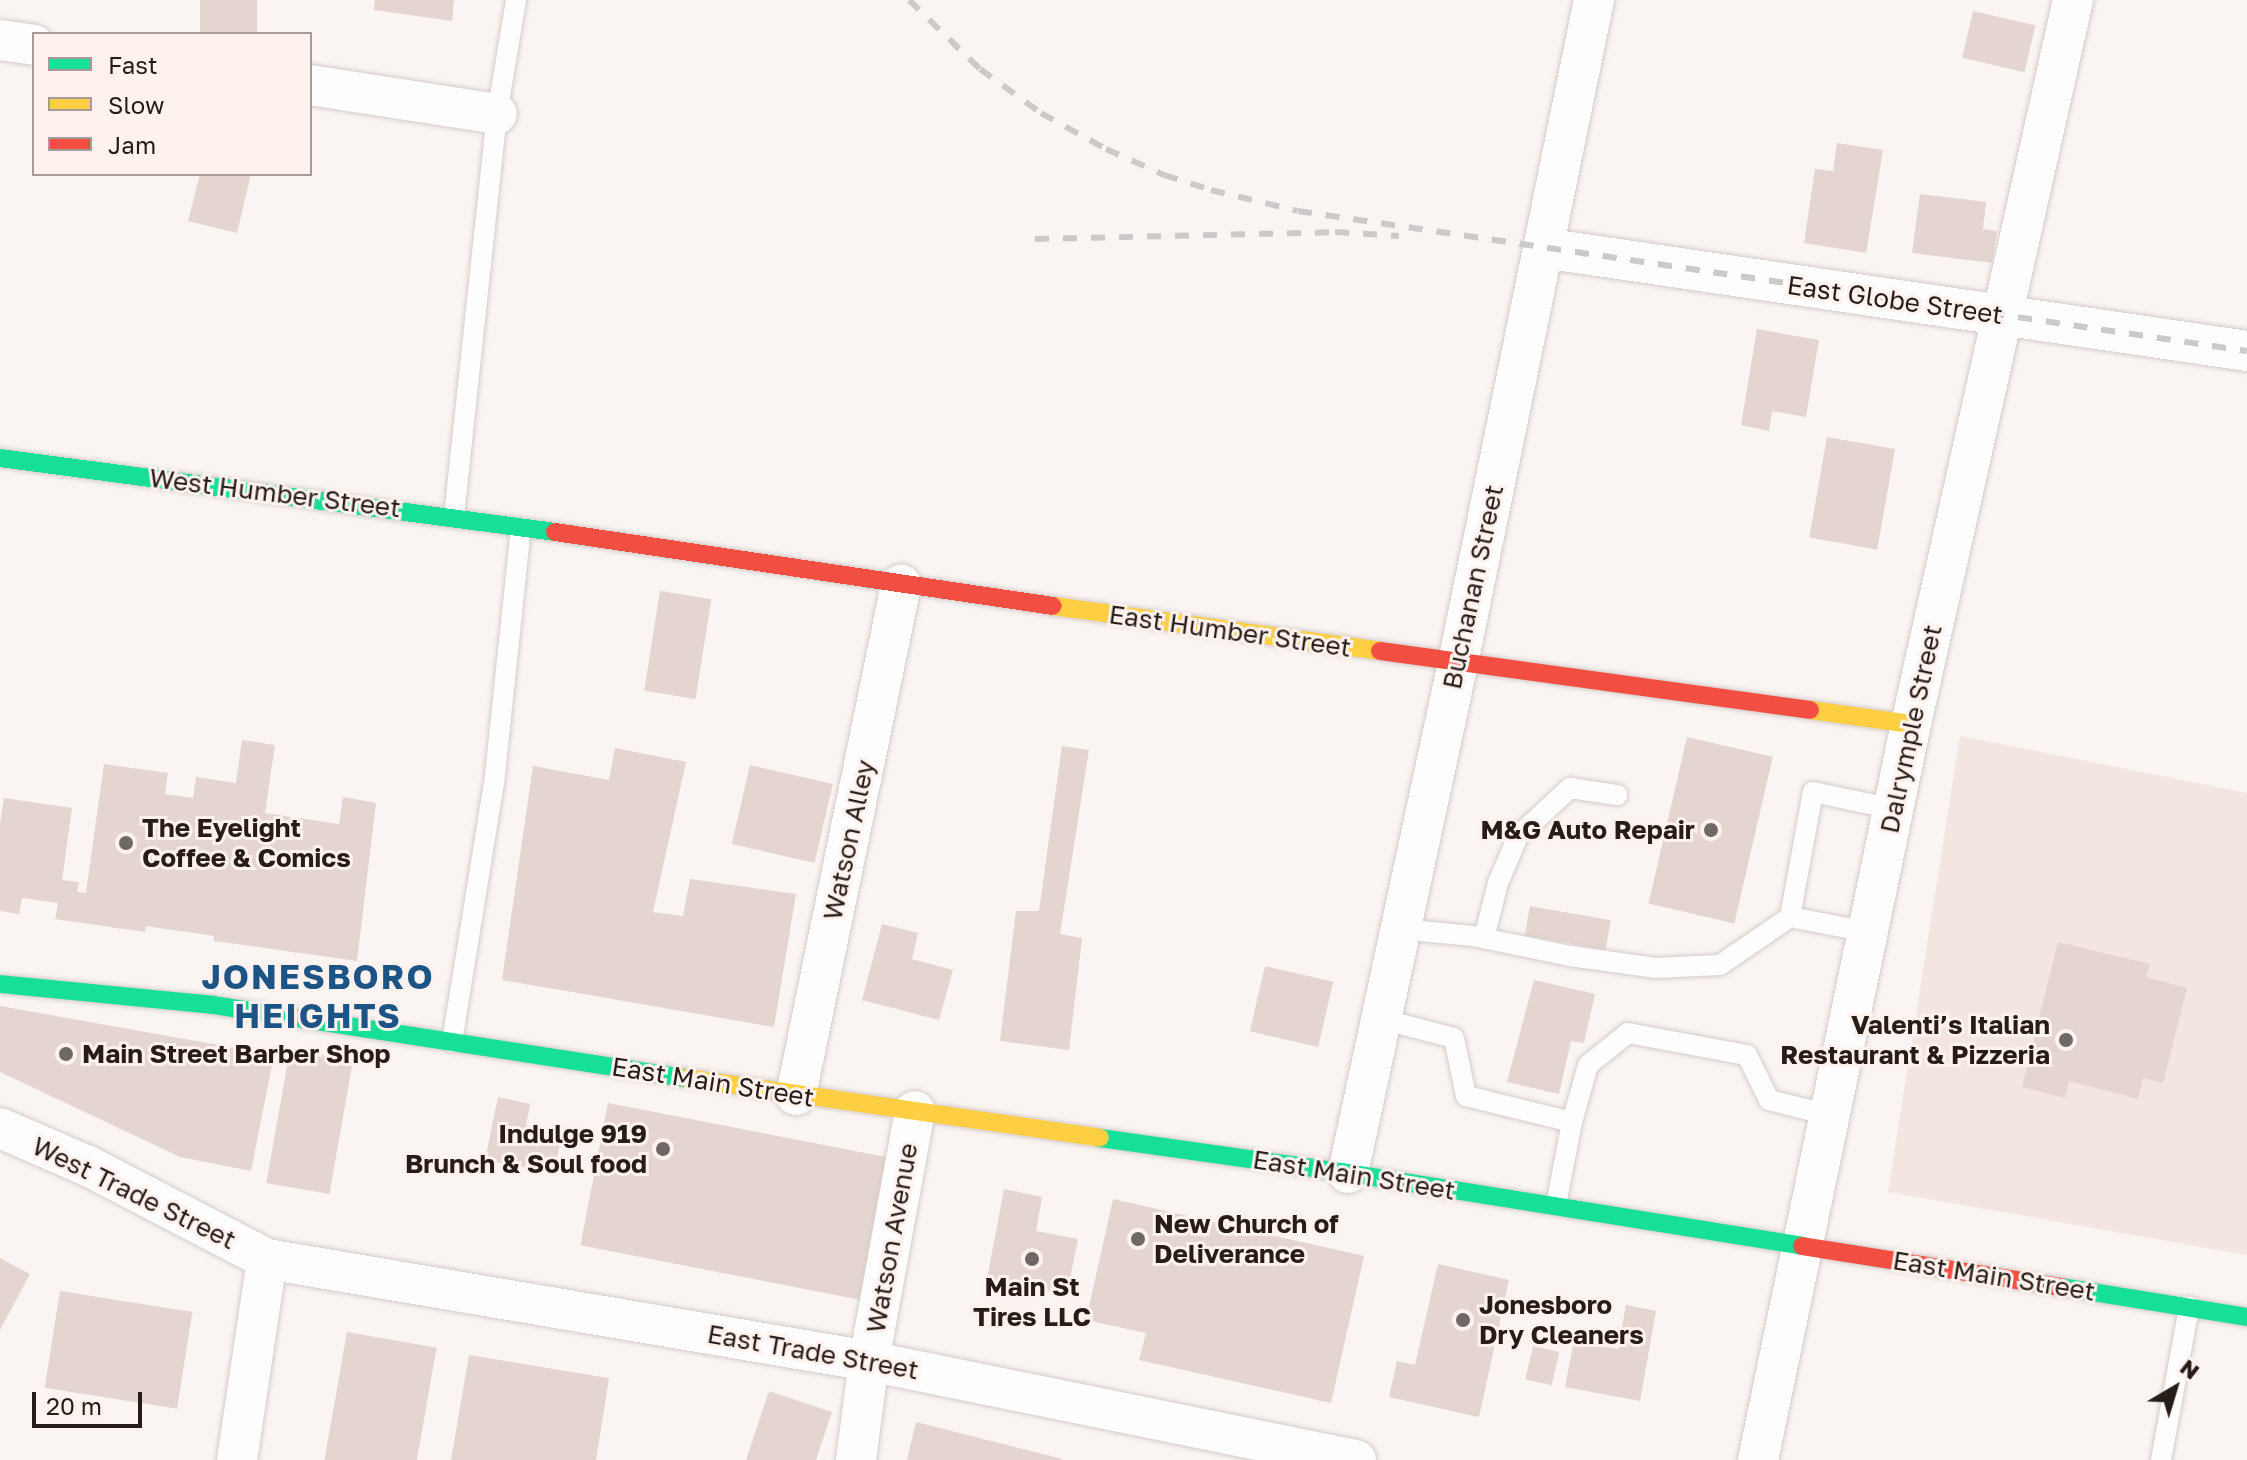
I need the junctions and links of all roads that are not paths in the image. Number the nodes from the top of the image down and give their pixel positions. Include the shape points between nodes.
1 (516, 0) edge
2 (1594, 0) edge
3 (2073, 0) edge
4 (0, 40) edge
5 (32, 45) edge
6 (312, 85) edge
7 (497, 114) junction
8 (1543, 248) junction
9 (2002, 316) junction
10 (2247, 351) edge
11 (0, 458) edge
12 (454, 516) junction
13 (521, 528) junction
14 (550, 532) joint
15 (901, 585) junction
16 (1458, 663) junction
17 (1911, 724) junction
18 (1617, 795) dead end
19 (1894, 809) junction
20 (1790, 917) junction
21 (1400, 929) junction
22 (1868, 932) junction
23 (1484, 938) junction
24 (0, 984) edge
25 (1381, 1019) junction
26 (456, 1043) junction
27 (796, 1095) junction
28 (915, 1111) junction
29 (1829, 1115) junction
30 (1572, 1122) junction
31 (0, 1128) edge
32 (1348, 1173) junction
33 (1556, 1205) junction
34 (1802, 1245) junction
35 (267, 1259) junction
36 (2189, 1307) junction
37 (2247, 1317) edge
38 (869, 1361) junction
39 (237, 1460) edge
40 (856, 1460) edge
41 (1356, 1460) edge
42 (1758, 1460) edge
43 (2161, 1460) edge

1 - 7 lane
2 - 8 street, Buchanan Street
3 - 9 street, Dalrymple Street
4 - 5 street
6 - 7 street
7 - 12 lane
8 - 9 street, East Globe Street
8 - 16 street, Buchanan Street
9 - 10 street, East Globe Street
9 - 17 street, Dalrymple Street
11 - 12 main road, West Humber Street
12 - 13 main road, West Humber Street
13 - 14 main road, West Humber Street
13 - 26 lane via 494,784
14 - 15 main road, East Humber Street
15 - 16 main road, East Humber Street
15 - 27 street, Watson Alley
16 - 17 main road, East Humber Street
16 - 21 street, Buchanan Street
17 - 19 street, Dalrymple Street
18 - 23 lane via 1570,788 1518,836 1498,883
19 - 20 lane via 1813,792
19 - 22 street, Dalrymple Street
20 - 22 lane
20 - 23 lane via 1720,965 1655,968
21 - 23 lane
21 - 25 street, Buchanan Street
22 - 29 street, Dalrymple Street
24 - 26 main road, East Main Street via 213,1005
25 - 30 lane via 1454,1038 1466,1096
25 - 32 street, Buchanan Street
26 - 27 main road, East Main Street
27 - 28 main road, East Main Street
28 - 32 main road, East Main Street
28 - 38 street, Watson Avenue
29 - 30 lane via 1769,1100 1747,1055 1628,1033 1588,1065
29 - 34 street, Dalrymple Street
30 - 33 lane
31 - 35 street, West Trade Street via 88,1166
32 - 33 main road, East Main Street
33 - 34 main road, East Main Street
34 - 36 main road, East Main Street
34 - 42 street, Dalrymple Street
35 - 38 street, East Trade Street
35 - 39 street
36 - 37 main road, East Main Street
36 - 43 lane
38 - 40 street, Watson Avenue
38 - 41 street, East Trade Street

